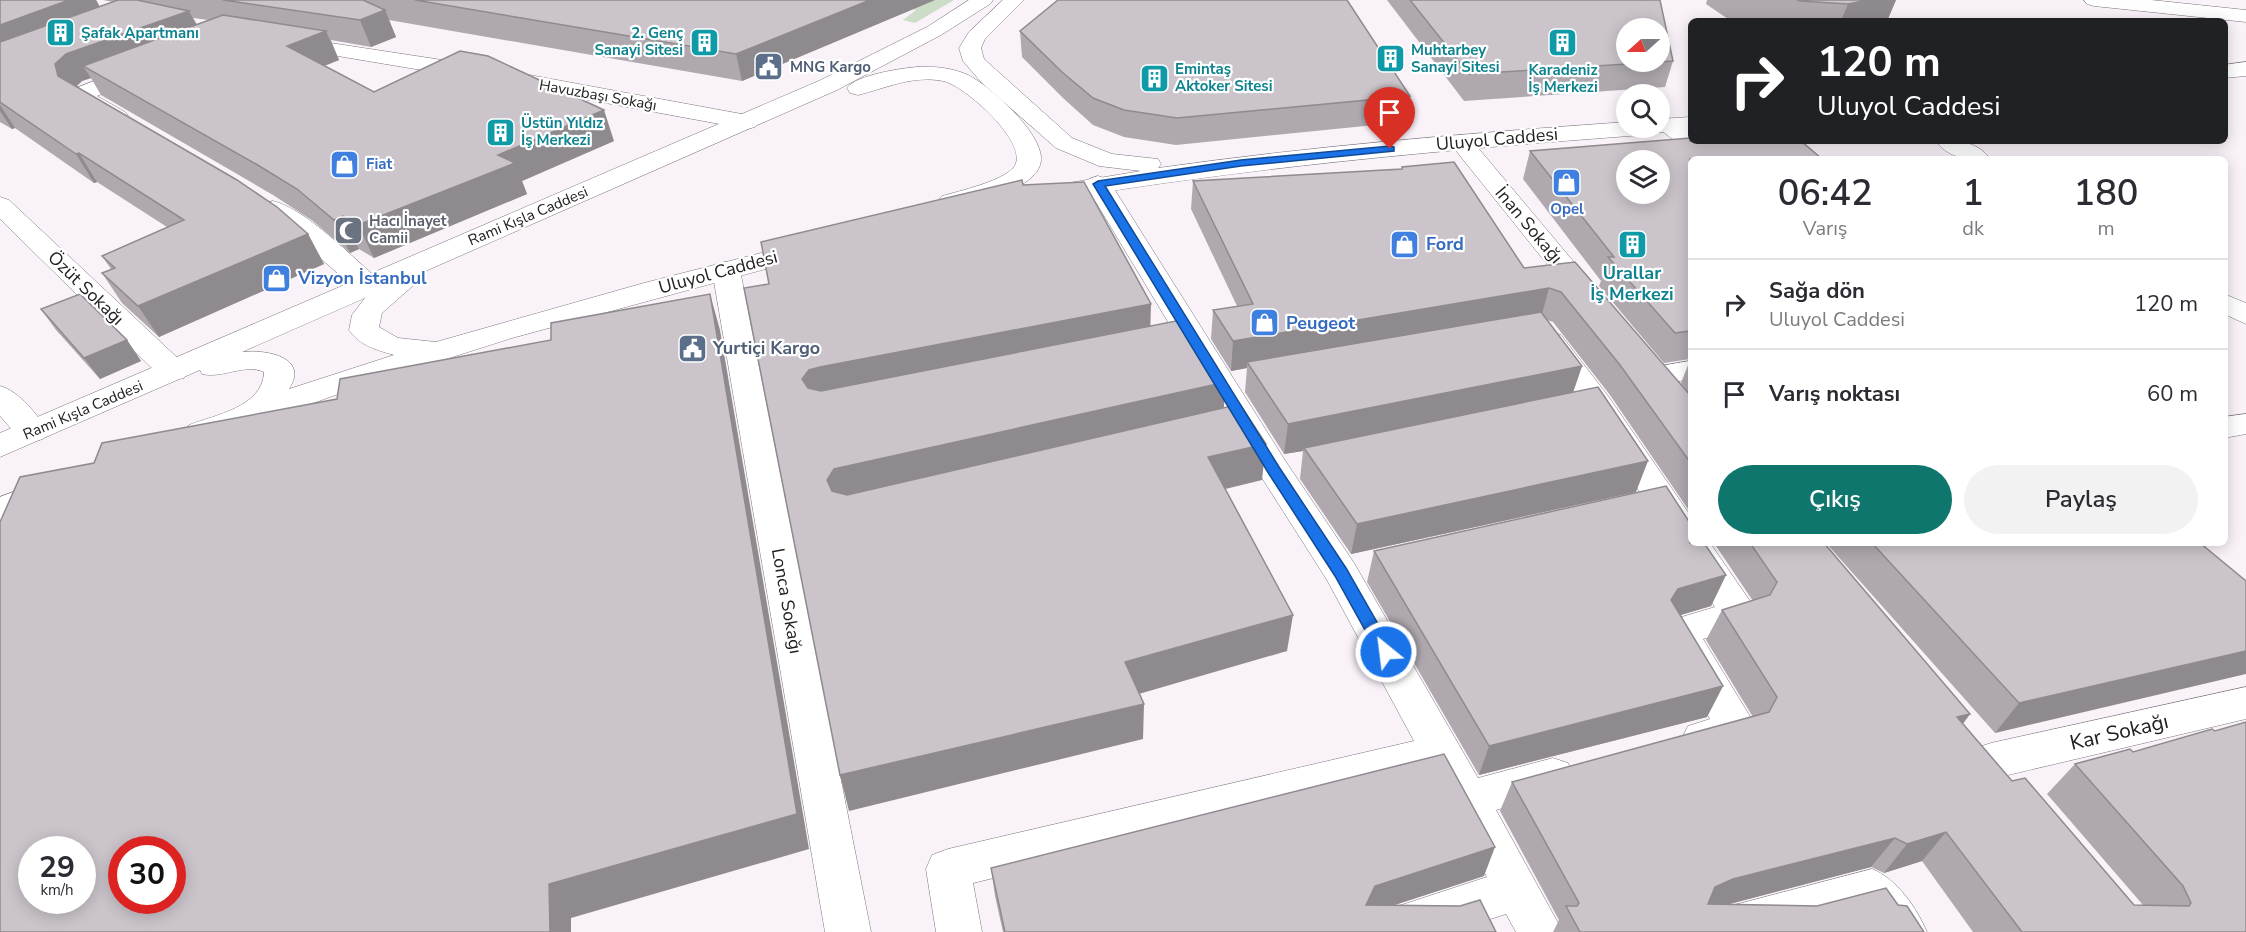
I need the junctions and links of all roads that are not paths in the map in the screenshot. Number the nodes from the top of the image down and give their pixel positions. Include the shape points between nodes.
1 (983, 0) edge
2 (1014, 0) edge
3 (2094, 0) edge
4 (2246, 15) edge
5 (270, 40) edge
6 (156, 64) edge
7 (2246, 69) edge
8 (2228, 71) edge
9 (747, 122) junction
10 (1673, 125) edge
11 (140, 130) edge
12 (1616, 130) edge
13 (1688, 138) edge
14 (1461, 142) junction
15 (1695, 144) edge
16 (1953, 144) edge
17 (1709, 156) edge
18 (1973, 156) edge
19 (1241, 163) junction
20 (1098, 184) junction
21 (254, 196) edge
22 (0, 205) edge
23 (837, 241) edge
24 (445, 252) junction
25 (726, 270) junction
26 (369, 286) junction
27 (2228, 304) edge
28 (1602, 313) edge
29 (2246, 315) edge
30 (1536, 330) edge
31 (1196, 341) junction
32 (444, 348) junction
33 (1161, 348) edge
34 (1688, 369) edge
35 (173, 371) junction
36 (1256, 379) edge
37 (1221, 384) junction
38 (130, 389) junction
39 (0, 396) edge
40 (1676, 400) edge
41 (1597, 403) junction
42 (259, 410) junction
43 (1562, 410) edge
44 (2246, 424) edge
45 (1247, 425) junction
46 (2228, 427) edge
47 (32, 432) junction
48 (1212, 433) edge
49 (172, 442) edge
50 (0, 446) edge
51 (1309, 463) edge
52 (1274, 470) junction
53 (54, 488) edge
54 (1662, 500) junction
55 (1627, 507) edge
56 (10, 523) edge
57 (1688, 538) edge
58 (1694, 546) edge
59 (1375, 564) edge
60 (1341, 572) junction
61 (2246, 703) edge
62 (1670, 746) edge
63 (1442, 752) junction
64 (1991, 761) edge
65 (1591, 766) edge
66 (1468, 799) junction
67 (1517, 889) junction
68 (848, 932) edge
69 (959, 932) edge
70 (1384, 932) edge
71 (1540, 932) edge
72 (1715, 932) edge
73 (1904, 932) edge

1 - 9 street, Rami Kışla Caddesi via 879,60
2 - 19 street via 976,36 970,48 974,61 1064,143 1108,161 1138,165
3 - 4 street
5 - 9 street, Havuzbaşı Sokağı via 475,72
6 - 11 street via 84,93 85,98
7 - 8 street
9 - 20 street, Uluyol Caddesi via 898,75 939,74 963,81 997,109 1019,132 1028,148 1029,163 1024,171 1006,181 933,213
9 - 24 street, Rami Kışla Caddesi
10 - 13 street
12 - 14 street, Uluyol Caddesi
14 - 19 street, Uluyol Caddesi
14 - 28 street, İnan Sokağı
15 - 17 street
16 - 18 street
19 - 20 street, Uluyol Caddesi
20 - 31 street
21 - 26 street via 303,229
22 - 35 street, Özüt Sokağı
23 - 25 street, Uluyol Caddesi
24 - 26 street, Rami Kışla Caddesi
24 - 32 street via 377,303 363,319 364,330 373,339 391,346
25 - 32 street, Uluyol Caddesi
25 - 68 street, Lonca Sokağı
26 - 35 street, Rami Kışla Caddesi
27 - 29 street
30 - 41 street
31 - 33 street
31 - 37 street
32 - 42 street, Uluyol Caddesi
34 - 40 street via 1646,367
35 - 38 street, Rami Kışla Caddesi
36 - 37 street
37 - 45 street
38 - 42 street via 234,363 273,362 279,369 279,381
38 - 47 street, Rami Kışla Caddesi
39 - 47 street
41 - 43 street
41 - 54 street
42 - 49 street, Uluyol Caddesi
44 - 46 street
45 - 48 street
45 - 52 street
47 - 50 street, Rami Kışla Caddesi
51 - 52 street
52 - 60 street
53 - 56 street
54 - 55 street
54 - 57 street
58 - 62 street via 1740,614 1678,632 1737,728
59 - 60 street
60 - 63 street
61 - 64 street, Kar Sokağı
63 - 66 street
63 - 69 street via 948,869
65 - 66 street
66 - 67 street
67 - 70 street
67 - 71 street
72 - 73 street via 1872,890

